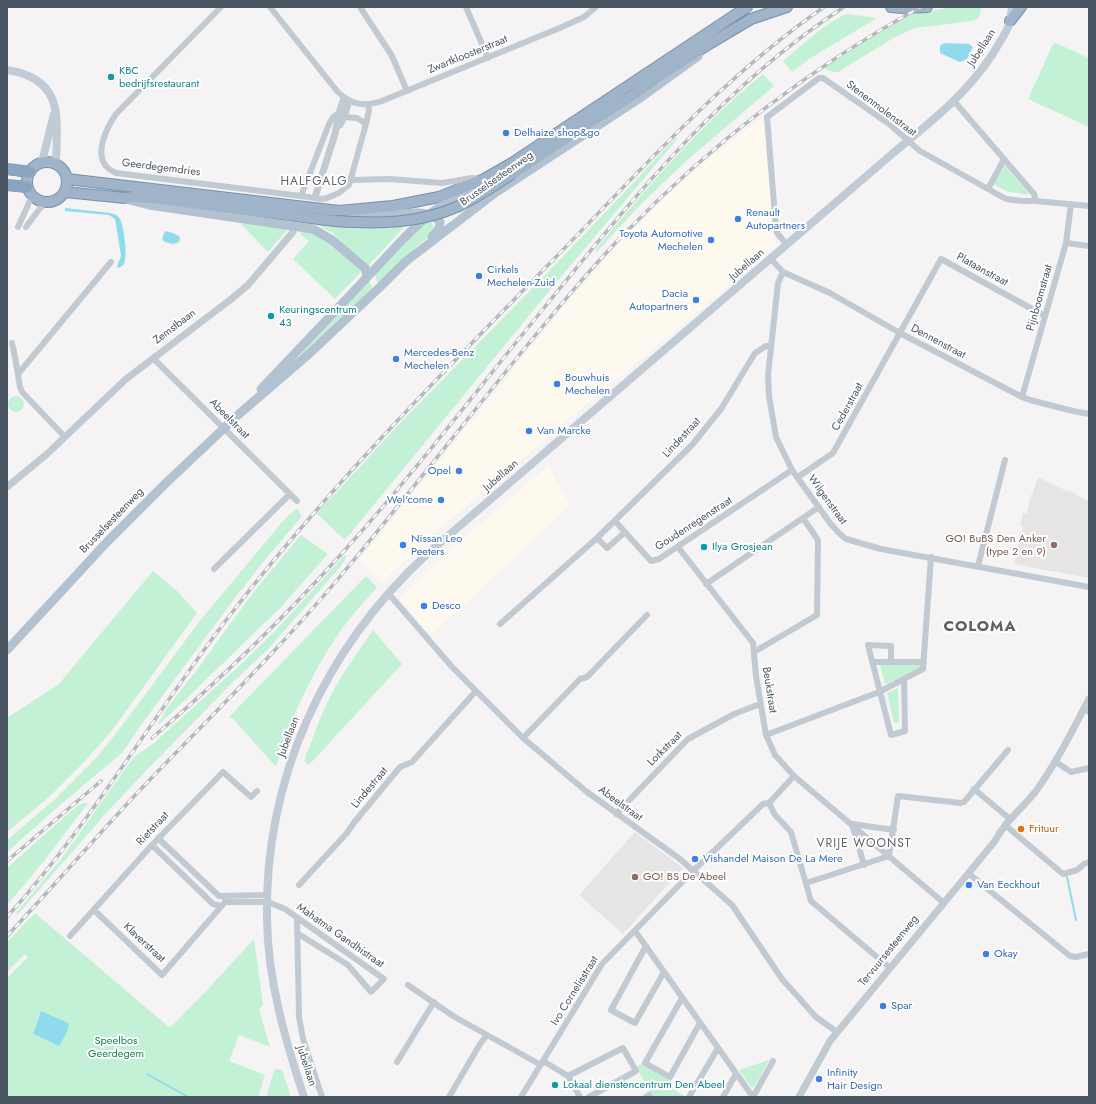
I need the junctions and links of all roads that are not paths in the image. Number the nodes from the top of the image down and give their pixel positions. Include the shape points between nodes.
1 (221, 7) edge
2 (270, 7) edge
3 (360, 7) edge
4 (466, 7) edge
5 (596, 7) edge
6 (747, 7) edge
7 (787, 7) edge
8 (891, 7) edge
9 (928, 7) edge
10 (1008, 7) edge
11 (1012, 7) edge
12 (1021, 7) edge
13 (1010, 23) junction
14 (724, 36) junction
15 (488, 58) junction
16 (7, 70) edge
17 (407, 91) junction
18 (346, 100) junction
19 (954, 101) junction
20 (368, 105) junction
21 (55, 110) junction
22 (341, 115) junction
23 (366, 124) junction
24 (908, 141) junction
25 (1004, 159) junction
26 (42, 162) junction
27 (56, 163) junction
28 (7, 169) edge
29 (30, 172) junction
30 (67, 179) junction
31 (484, 179) junction
32 (351, 180) junction
33 (7, 185) edge
34 (988, 189) junction
35 (30, 191) junction
36 (65, 192) junction
37 (316, 194) dead end
38 (301, 196) junction
39 (125, 198) junction
40 (449, 201) junction
41 (1036, 201) junction
42 (44, 203) junction
43 (1071, 204) junction
44 (1089, 206) edge
45 (428, 214) junction
46 (337, 216) junction
47 (460, 220) junction
48 (18, 227) dead end
49 (26, 227) dead end
50 (293, 232) dead end
51 (1066, 243) junction
52 (787, 245) junction
53 (1089, 246) edge
54 (771, 258) junction
55 (112, 262) dead end
56 (405, 262) junction
57 (783, 272) junction
58 (365, 280) junction
59 (1045, 316) junction
60 (900, 333) junction
61 (12, 343) dead end
62 (771, 346) junction
63 (152, 358) junction
64 (297, 358) junction
65 (18, 374) junction
66 (1022, 397) junction
67 (1089, 414) edge
68 (224, 428) junction
69 (65, 437) junction
70 (1005, 460) dead end
71 (792, 470) junction
72 (798, 477) junction
73 (7, 487) edge
74 (290, 494) junction
75 (297, 501) dead end
76 (819, 507) junction
77 (803, 518) junction
78 (615, 522) junction
79 (624, 533) junction
80 (597, 538) junction
81 (678, 547) junction
82 (930, 557) junction
83 (978, 566) junction
84 (214, 569) dead end
85 (706, 584) junction
86 (1089, 588) edge
87 (388, 593) junction
88 (647, 616) dead end
89 (500, 624) dead end
90 (7, 650) edge
91 (754, 652) junction
92 (891, 661) junction
93 (872, 662) junction
94 (924, 662) junction
95 (904, 679) junction
96 (476, 690) junction
97 (879, 692) junction
98 (1089, 699) edge
99 (760, 704) junction
100 (1086, 711) edge
101 (766, 735) junction
102 (523, 738) junction
103 (1008, 750) dead end
104 (1056, 762) junction
105 (1089, 768) edge
106 (794, 776) junction
107 (974, 789) junction
108 (257, 791) dead end
109 (769, 803) junction
110 (616, 814) junction
111 (1007, 822) junction
112 (852, 824) junction
113 (894, 830) junction
114 (158, 838) junction
115 (152, 845) junction
116 (889, 856) junction
117 (1089, 862) edge
118 (864, 865) junction
119 (693, 871) junction
120 (968, 873) junction
121 (806, 883) junction
122 (299, 885) dead end
123 (268, 899) junction
124 (224, 901) junction
125 (944, 903) junction
126 (94, 910) junction
127 (297, 918) junction
128 (635, 931) junction
129 (297, 933) junction
130 (70, 936) dead end
131 (646, 946) junction
132 (1089, 954) edge
133 (890, 968) junction
134 (664, 972) junction
135 (408, 985) dead end
136 (682, 998) junction
137 (434, 1002) junction
138 (700, 1023) junction
139 (837, 1032) junction
140 (487, 1035) junction
141 (718, 1048) junction
142 (773, 1061) dead end
143 (397, 1062) dead end
144 (542, 1063) junction
145 (736, 1074) junction
146 (568, 1076) junction
147 (304, 1097) edge
148 (322, 1097) edge
149 (449, 1097) edge
150 (521, 1097) edge
151 (580, 1097) edge
152 (589, 1097) edge
153 (646, 1097) edge
154 (650, 1097) edge
155 (689, 1097) edge
156 (723, 1097) edge
157 (753, 1097) edge
158 (798, 1097) edge

1 - 38 street, Geerdegemdries via 116,114 107,129 102,146 103,162 108,169 116,173
2 - 18 street via 329,83
3 - 17 street via 392,56
4 - 15 street
5 - 15 street, Zwartkloosterstraat via 584,17
6 - 31 highway, Brusselsesteenweg
7 - 14 highway, Brusselsesteenweg via 751,19
8 - 9 highway
10 - 13 main road
11 - 13 main road, Jubellaan
12 - 13 highway
13 - 19 main road, Jubellaan via 984,67
14 - 46 highway, bridge via 512,174 450,209 410,220 385,223
14 - 47 main road, Brusselsesteenweg via 640,98 532,168
15 - 17 street, Zwartkloosterstraat
16 - 21 main road via 20,72 35,79 52,96
17 - 20 street, Zwartkloosterstraat
18 - 20 street, Zwartkloosterstraat
18 - 22 street
19 - 24 main road, Jubellaan
19 - 25 street
20 - 23 street
21 - 26 main road
21 - 27 main road
22 - 23 street via 357,118
22 - 37 street
22 - 38 street via 333,117 329,124
23 - 32 street
24 - 34 street, Stenenmolenstraat via 920,151
24 - 52 main road, Jubellaan
24 - 52 street, Stenenmolenstraat via 889,124 823,78 819,78 768,117 776,229
25 - 34 street
25 - 41 street via 1034,194
26 - 27 highway
26 - 29 highway
27 - 30 highway
28 - 29 highway
29 - 35 highway via 27,182
30 - 36 highway
30 - 46 highway
31 - 32 street via 472,178 442,183 389,178
31 - 40 main road, Brusselsesteenweg
31 - 46 highway via 424,201
32 - 38 street, Geerdegemdries via 346,188 331,197
33 - 35 highway
34 - 41 street, Stenenmolenstraat via 1006,199
35 - 42 highway
35 - 48 street
36 - 39 highway
36 - 42 highway via 57,200
39 - 46 highway via 152,198
39 - 58 main road via 149,205 313,229 332,240 361,265 366,272
40 - 45 main road, Brusselsesteenweg
40 - 47 main road via 445,209 447,216 453,220
41 - 43 street, Stenenmolenstraat
42 - 49 street
43 - 44 street, Stenenmolenstraat
43 - 51 street, Pijnboomstraat
45 - 46 main road
45 - 56 main road via 440,222 439,229
45 - 58 main road, Brusselsesteenweg
47 - 56 main road, Brusselsesteenweg
50 - 63 street, Zemstbaan via 244,288
51 - 53 street
51 - 59 street, Pijnboomstraat
52 - 54 main road, Jubellaan
54 - 57 street
54 - 87 main road, Jubellaan via 442,540
55 - 65 street
56 - 64 main road, Brusselsesteenweg via 375,292
57 - 60 street, Dennenstraat via 830,293
57 - 62 street, Wilgenstraat via 778,283
58 - 64 main road, Brusselsesteenweg
59 - 60 street, Plataanstraat via 942,259
59 - 66 street, Pijnboomstraat
60 - 66 street, Dennenstraat
60 - 72 street, Cederstraat via 833,453
61 - 65 street
62 - 71 street, Wilgenstraat via 768,375 772,414 776,437
62 - 78 street, Lindestraat via 766,346 755,353 721,409 692,445
63 - 68 street, Abeelstraat
63 - 69 street, Zemstbaan via 115,387
64 - 68 main road, Brusselsesteenweg
65 - 69 street via 22,392
66 - 67 street, Dennenstraat
68 - 74 street, Abeelstraat
68 - 90 main road, Brusselsesteenweg via 107,542
69 - 73 street, Zemstbaan
70 - 83 street
71 - 72 street, Wilgenstraat
71 - 81 street, Goudenregenstraat
72 - 76 street, Wilgenstraat
74 - 75 street, Abeelstraat
74 - 84 street
76 - 77 street
76 - 82 street, Wilgenstraat via 846,539 881,549
77 - 85 street
77 - 91 street via 818,540 817,615
78 - 79 street, Goudenregenstraat
78 - 80 street, Lindestraat
79 - 80 street via 607,548
79 - 81 street, Goudenregenstraat via 651,561
80 - 89 street, Lindestraat
81 - 85 street, Beukstraat
82 - 83 street, Wilgenstraat
82 - 94 street
83 - 86 street, Wilgenstraat
85 - 91 street, Beukstraat via 753,643
87 - 96 street, Abeelstraat via 453,668
87 - 123 main road, Jubellaan via 345,649 301,733 284,783 275,825
88 - 102 street via 587,678 580,679
91 - 99 street, Beukstraat
92 - 93 street
92 - 93 street via 891,646 868,644
92 - 94 street
93 - 97 street
94 - 95 street via 923,669
95 - 97 street
95 - 97 street via 905,731 891,735
96 - 102 street, Abeelstraat
96 - 122 street, Lindestraat via 412,762 400,767 347,833
97 - 101 street
98 - 100 street, Tervuursesteenweg
99 - 101 street, Beukstraat
99 - 110 street, Lorkstraat via 734,714 688,740
100 - 104 street, Tervuursesteenweg
101 - 106 street, Beukstraat via 775,755
102 - 110 street, Abeelstraat
103 - 107 street
104 - 105 street via 1071,772
104 - 111 street, Tervuursesteenweg via 1033,795
106 - 109 street, Ivo Cornelisstraat
106 - 112 street, Beukstraat
107 - 111 street
107 - 113 street via 961,803 898,796
108 - 114 street, Rietstraat via 251,797 223,772
109 - 119 street, Ivo Cornelisstraat via 763,804
109 - 121 street via 775,815 791,832
110 - 119 street, Abeelstraat
111 - 117 street via 1063,874 1077,870
111 - 120 street, Tervuursesteenweg via 995,841
112 - 113 street
112 - 116 street, Beukstraat
112 - 118 street
113 - 116 street
114 - 115 street, Rietstraat
114 - 124 street
115 - 124 street via 213,904
115 - 126 street, Rietstraat
116 - 118 street
116 - 125 street, Beukstraat
118 - 121 street
119 - 128 street, Ivo Cornelisstraat
119 - 139 street, Abeelstraat via 732,905 782,979 816,1017
120 - 125 street, Tervuursesteenweg
120 - 132 street via 1070,956 1076,958
121 - 133 street via 811,901
123 - 124 street
123 - 127 street, Mahatma Gandhistraat
123 - 147 main road, Jubellaan via 274,991
124 - 126 street, Klaverstraat via 162,974
125 - 133 street, Tervuursesteenweg
126 - 130 street, Rietstraat
127 - 129 street
127 - 129 street, Mahatma Gandhistraat via 384,979 371,992 348,965
128 - 131 street
128 - 144 street, Ivo Cornelisstraat via 602,964
129 - 148 street via 299,1017 303,1039
131 - 134 street
131 - 134 street via 611,1010 635,1023
133 - 139 street, Tervuursesteenweg
134 - 136 street
135 - 137 street
136 - 138 street
136 - 138 street via 645,1063 670,1077
137 - 140 street
137 - 143 street
138 - 141 street
139 - 158 street, Tervuursesteenweg
140 - 144 street
140 - 149 street
141 - 145 street
141 - 155 street
142 - 157 street
144 - 146 street
144 - 150 street, Ivo Cornelisstraat
145 - 156 street
145 - 157 street
146 - 151 street
146 - 152 street via 623,1048 636,1071
153 - 154 street

